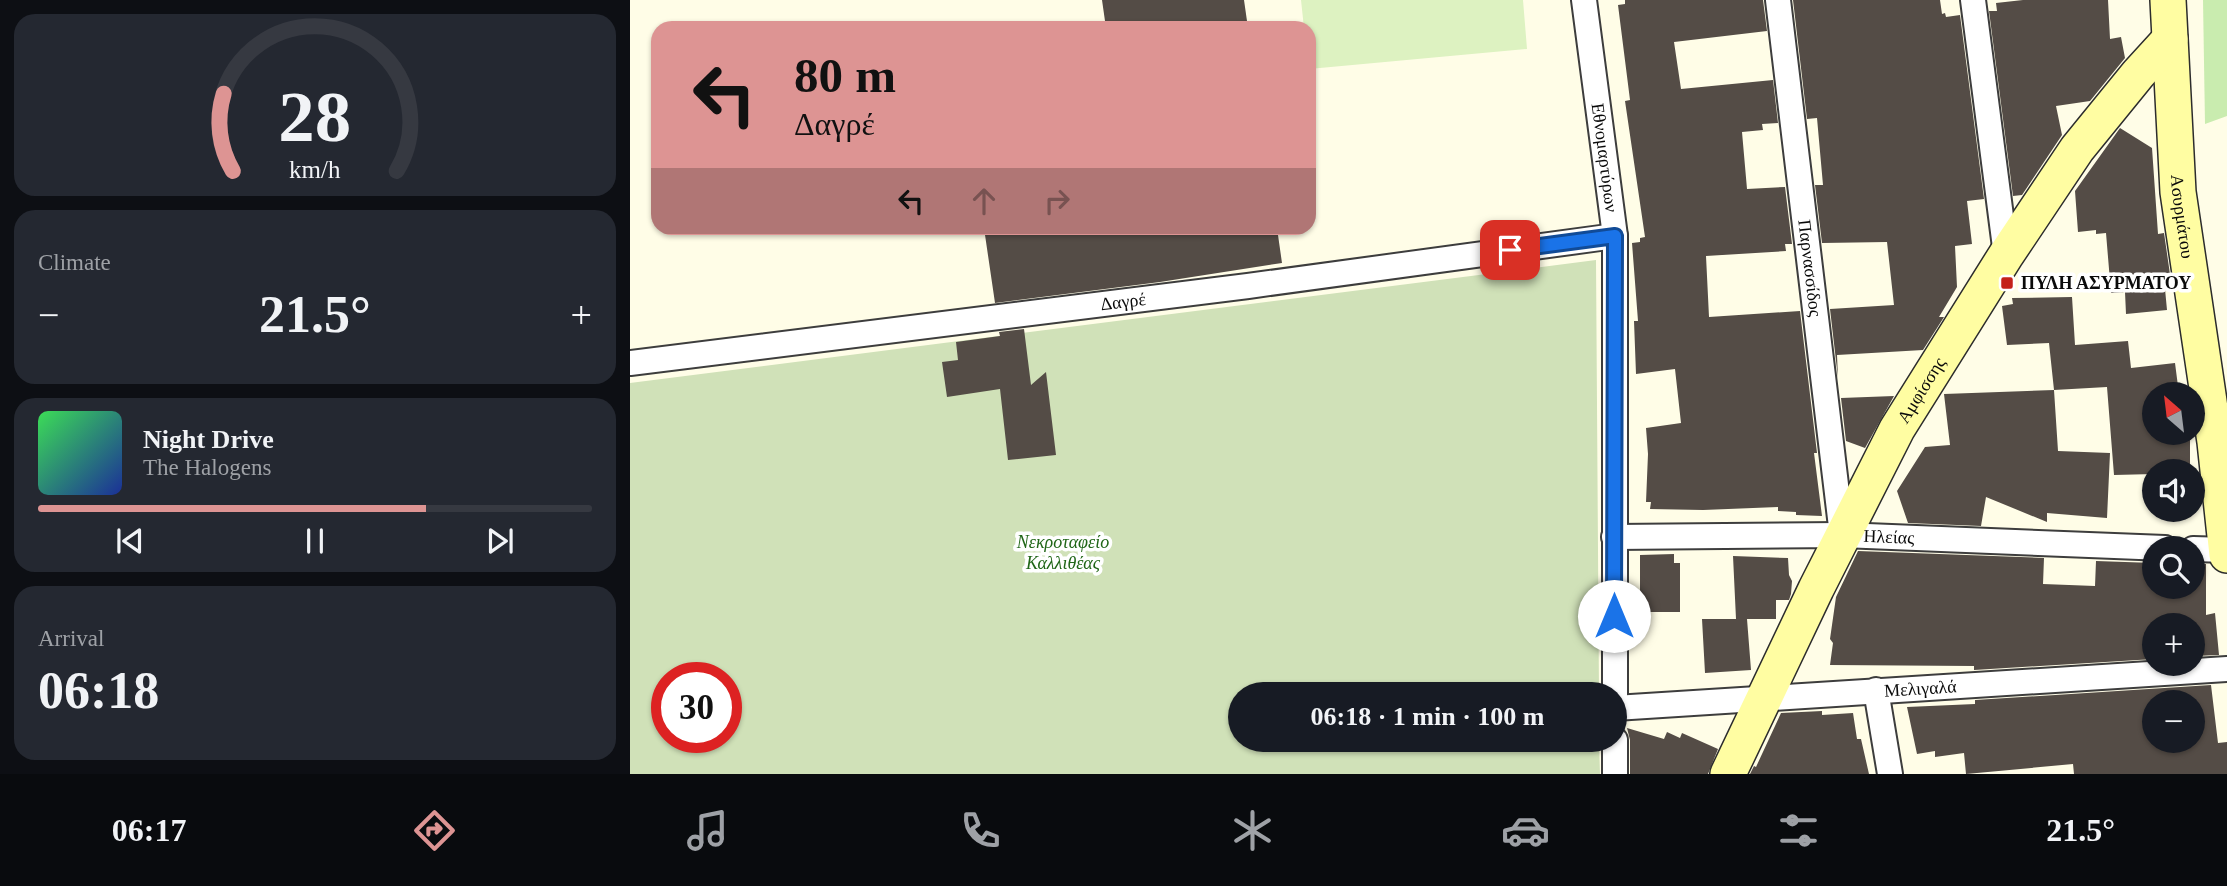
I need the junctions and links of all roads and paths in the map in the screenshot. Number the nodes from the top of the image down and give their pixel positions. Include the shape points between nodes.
1 (1584, 0) edge
2 (1778, 0) edge
3 (1973, 0) edge
4 (2168, 0) edge
5 (2170, 39) junction
6 (1615, 236) junction
7 (2006, 256) junction
8 (630, 363) edge
9 (2221, 442) edge
10 (1842, 535) junction
11 (1614, 537) junction
12 (2142, 547) edge
13 (2205, 550) edge
14 (2227, 552) edge
15 (2227, 669) edge
16 (1615, 682) edge
17 (1876, 690) junction
18 (1764, 699) junction
19 (1627, 707) edge
20 (1615, 752) edge
21 (1615, 774) edge
22 (1728, 774) edge
23 (1890, 774) edge

1 - 6 street, Εθνομαρτύρων
2 - 10 street, Παρνασσίδος
3 - 7 street
4 - 5 street, Ασυρμάτου
5 - 7 street, Αμφίσσης via 2077,149
5 - 9 street, Ασυρμάτου via 2178,192
6 - 8 street, Δαγρέ
6 - 11 street, Εθνομαρτύρων
7 - 10 street, Αμφίσσης via 1897,429
9 - 14 street, Ασυρμάτου
10 - 11 street, Ηλείας
10 - 12 street, Ηλείας
10 - 18 street, Αμφίσσης
11 - 16 street, Εθνομαρτύρων
13 - 14 street
15 - 17 street, Μελιγαλά
17 - 18 street, Μελιγαλά
17 - 23 street
18 - 19 street, Μελιγαλά
18 - 22 street, Αμφίσσης
20 - 21 street

